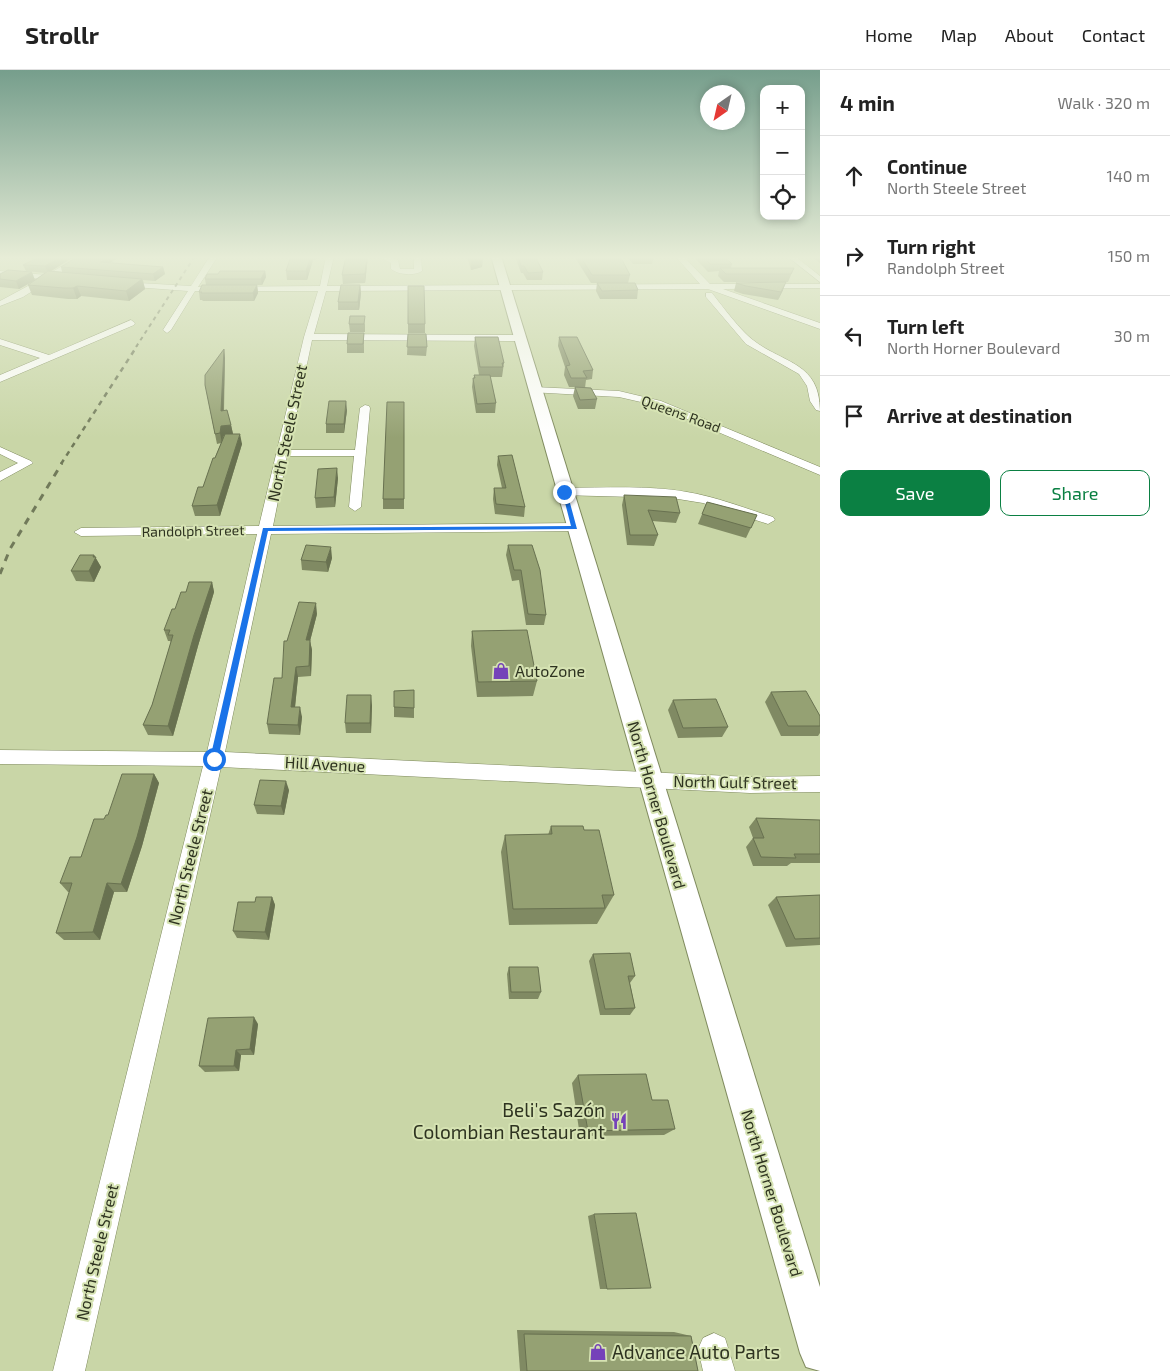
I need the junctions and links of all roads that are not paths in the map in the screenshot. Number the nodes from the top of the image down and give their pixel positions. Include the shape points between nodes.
1 (176, 317) edge
2 (314, 317) edge
3 (513, 317) edge
4 (730, 317) edge
5 (791, 317) edge
6 (131, 323) dead end
7 (820, 326) edge
8 (167, 330) dead end
9 (308, 337) junction
10 (519, 338) junction
11 (0, 342) edge
12 (49, 358) junction
13 (0, 380) edge
14 (534, 390) junction
15 (365, 408) dead end
16 (820, 408) edge
17 (0, 450) edge
18 (282, 453) junction
19 (360, 453) junction
20 (820, 471) edge
21 (0, 477) edge
22 (564, 492) junction
23 (355, 506) dead end
24 (768, 520) dead end
25 (575, 527) junction
26 (266, 530) junction
27 (81, 532) dead end
28 (0, 757) edge
29 (214, 759) junction
30 (650, 780) junction
31 (820, 784) edge
32 (820, 1353) edge
33 (69, 1371) edge

1 - 8 street
2 - 9 street, North Steele Street
3 - 10 main road, North Horner Boulevard
4 - 16 street via 748,342 802,372 812,386
5 - 7 street
6 - 12 street
9 - 10 street
9 - 18 street, North Steele Street
10 - 14 main road, North Horner Boulevard
11 - 12 street
12 - 13 street
14 - 20 street, Queens Road via 611,393 638,398 673,409
14 - 22 main road, North Horner Boulevard
15 - 19 street
17 - 21 street via 27,463
18 - 19 street
18 - 26 street, North Steele Street
19 - 23 street
22 - 24 street via 674,494
22 - 25 main road, North Horner Boulevard
25 - 26 street, Randolph Street
25 - 30 main road, North Horner Boulevard
26 - 27 street, Randolph Street
26 - 29 street, North Steele Street
28 - 29 street, Hill Avenue
29 - 30 street, Hill Avenue
29 - 33 street, North Steele Street
30 - 31 street, North Gulf Street
30 - 32 main road, North Horner Boulevard

